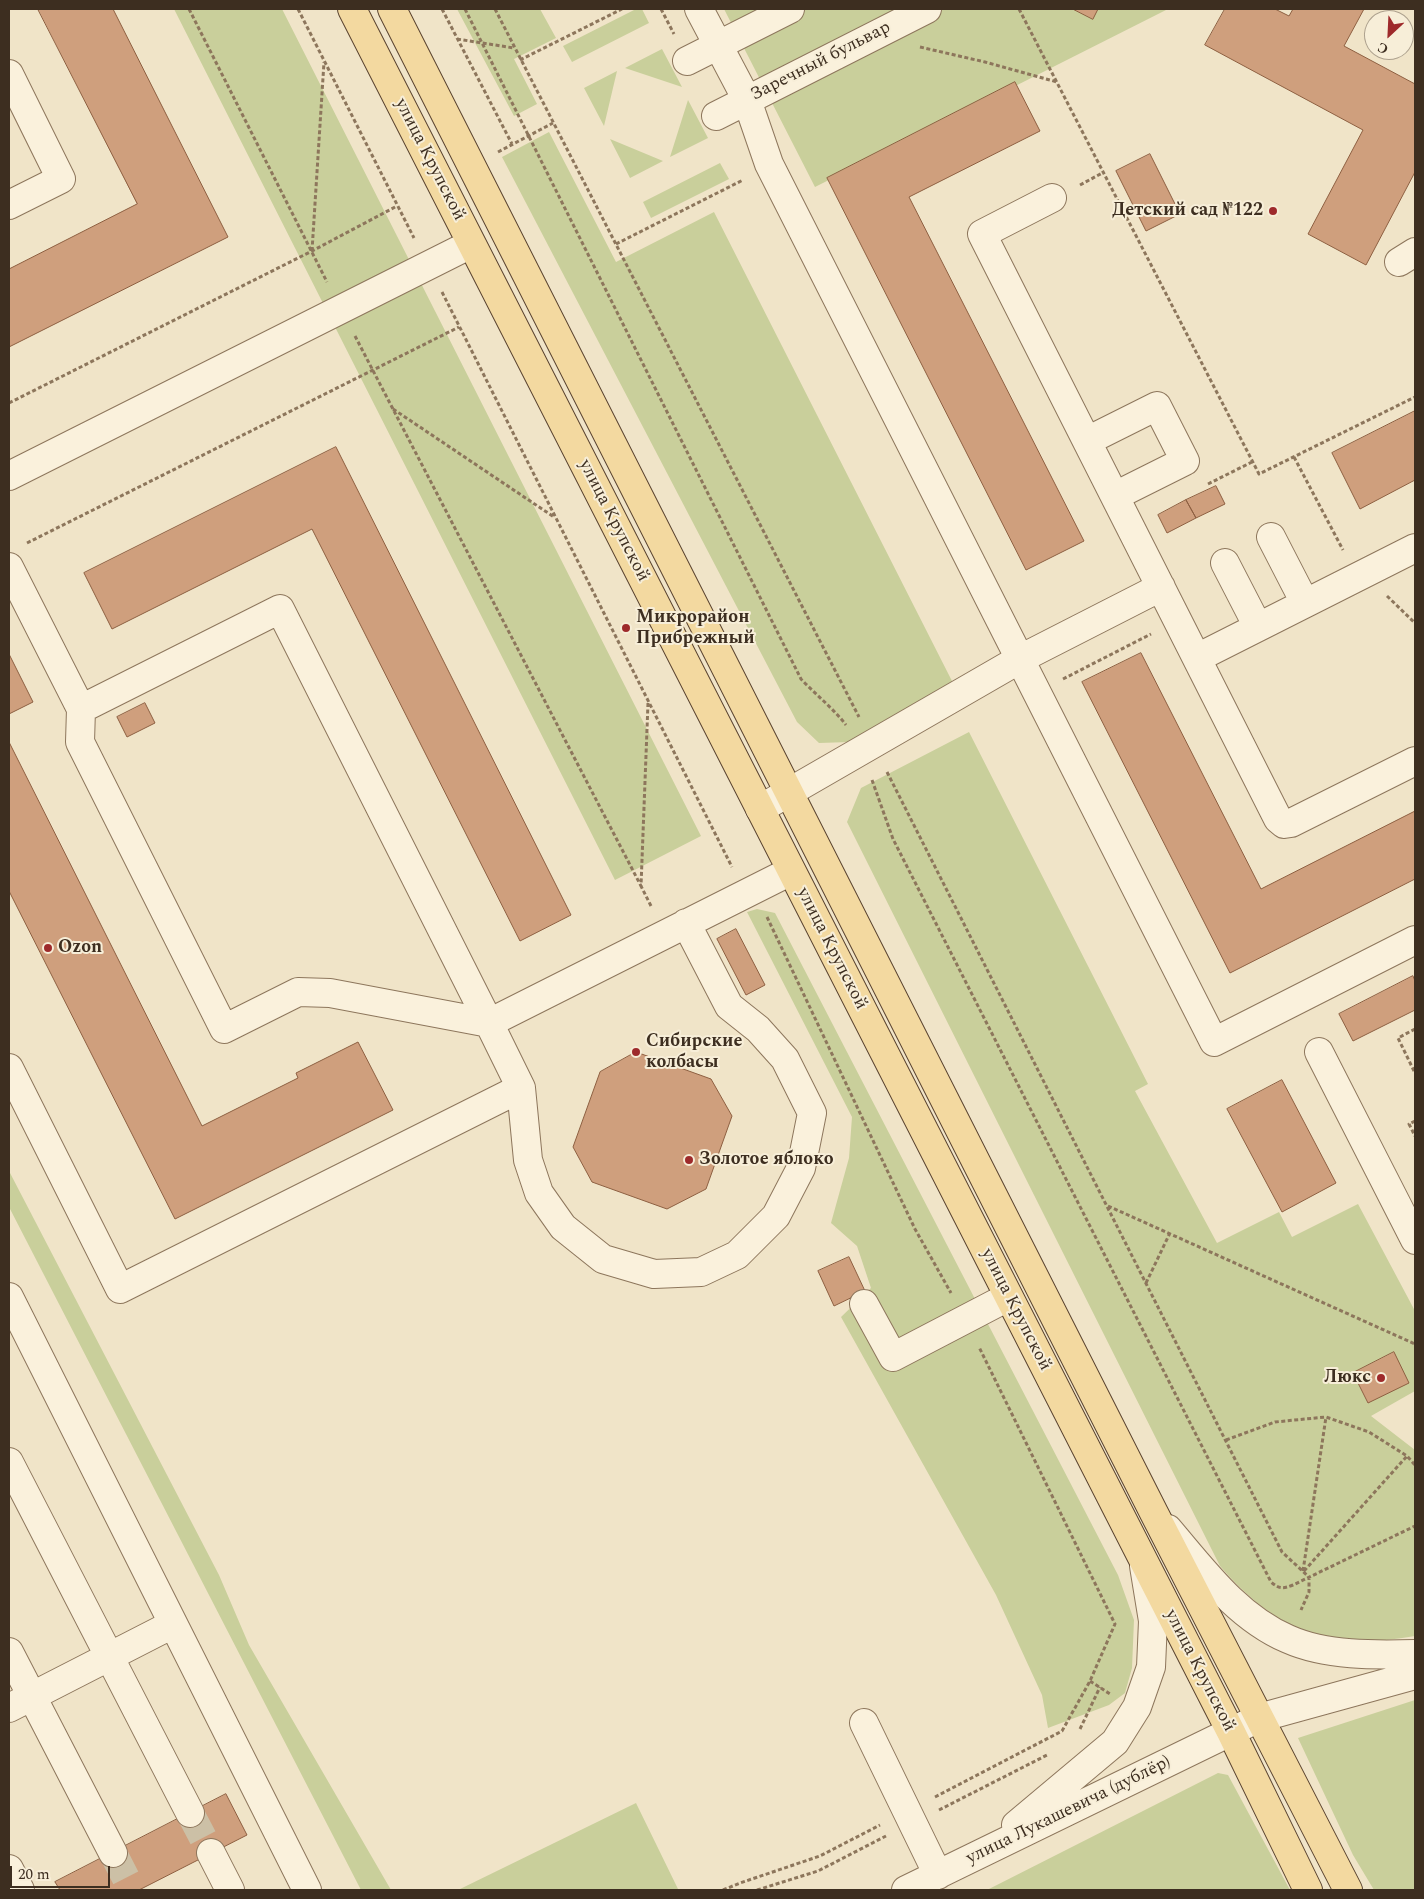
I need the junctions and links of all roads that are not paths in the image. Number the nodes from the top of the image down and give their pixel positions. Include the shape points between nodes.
1 (352, 9) edge
2 (392, 9) edge
3 (699, 9) edge
4 (790, 9) edge
5 (927, 9) edge
6 (718, 45) junction
7 (687, 61) road end
8 (9, 74) edge
9 (747, 100) junction
10 (716, 116) dead end
11 (1052, 198) dead end
12 (9, 205) edge
13 (471, 244) junction
14 (1087, 441) junction
15 (9, 476) edge
16 (1115, 496) junction
17 (1271, 537) dead end
18 (1415, 548) edge
19 (1226, 563) dead end
20 (9, 567) edge
21 (1161, 587) junction
22 (1305, 603) junction
23 (1258, 627) junction
24 (1020, 658) junction
25 (1197, 658) junction
26 (80, 709) junction
27 (1415, 761) edge
28 (789, 792) junction
29 (760, 809) junction
30 (791, 871) junction
31 (676, 929) junction
32 (1415, 940) edge
33 (489, 1023) junction
34 (1319, 1052) dead end
35 (9, 1068) edge
36 (521, 1088) junction
37 (1415, 1240) edge
38 (1008, 1296) junction
39 (9, 1297) edge
40 (864, 1304) dead end
41 (9, 1462) edge
42 (1154, 1513) junction
43 (1143, 1562) junction
44 (173, 1624) junction
45 (9, 1652) edge
46 (1415, 1654) edge
47 (109, 1656) junction
48 (1415, 1675) edge
49 (20, 1702) edge
50 (1260, 1718) junction
51 (864, 1723) dead end
52 (1231, 1732) junction
53 (190, 1813) tunnel mouth
54 (113, 1853) tunnel mouth
55 (211, 1853) tunnel mouth
56 (982, 1854) junction
57 (9, 1869) edge
58 (938, 1875) junction
59 (20, 1890) edge
60 (230, 1890) edge
61 (307, 1890) edge
62 (906, 1890) edge
63 (1308, 1890) edge
64 (1348, 1890) edge

1 - 13 main road, улица Крупской
2 - 28 main road, улица Крупской
3 - 6 street
4 - 6 street
5 - 9 street, Заречный бульвар
6 - 7 street
6 - 9 street
8 - 12 street via 61,179
9 - 10 street, Заречный бульвар
9 - 24 street via 769,164
11 - 14 street via 982,234
13 - 15 street
13 - 29 main road, улица Крупской
14 - 16 street
14 - 16 street via 1158,406 1185,461
16 - 21 street
17 - 22 street
18 - 22 street
19 - 23 street
20 - 26 street
21 - 24 street
21 - 25 street
22 - 23 street
23 - 25 street
24 - 28 street
24 - 32 street via 1214,1042
25 - 27 street via 1278,819 1284,824 1292,823
26 - 33 street via 80,742 224,1029 298,992 330,993
26 - 33 street via 280,609
28 - 29 street
28 - 42 main road, улица Крупской
29 - 30 main road, улица Крупской
30 - 31 street
30 - 38 main road, улица Крупской
31 - 33 street
31 - 36 street via 730,1006 758,1029 785,1059 812,1113 802,1168 776,1216 737,1255 701,1272 654,1274 603,1259 563,1226 540,1193 528,1160
33 - 36 street
34 - 37 street
35 - 36 street via 120,1289
38 - 40 street via 893,1357
38 - 43 main road, улица Крупской
39 - 44 street
41 - 47 street
42 - 46 street via 1220,1589 1252,1619 1288,1639 1315,1648 1369,1656
42 - 50 main road, улица Крупской
43 - 52 main road, улица Крупской
43 - 56 street via 1153,1621 1151,1668 1137,1707 1115,1742
44 - 47 street
44 - 61 street
45 - 49 street
47 - 49 street
47 - 53 street
48 - 50 street
49 - 54 street
50 - 52 street, улица Лукашевича (дублёр)
50 - 64 main road, улица Крупской
51 - 58 street via 900,1822
52 - 56 street, улица Лукашевича (дублёр)
52 - 63 main road, улица Крупской
55 - 60 street
56 - 58 street, улица Лукашевича (дублёр)
57 - 59 street
58 - 62 street, улица Лукашевича (дублёр)

